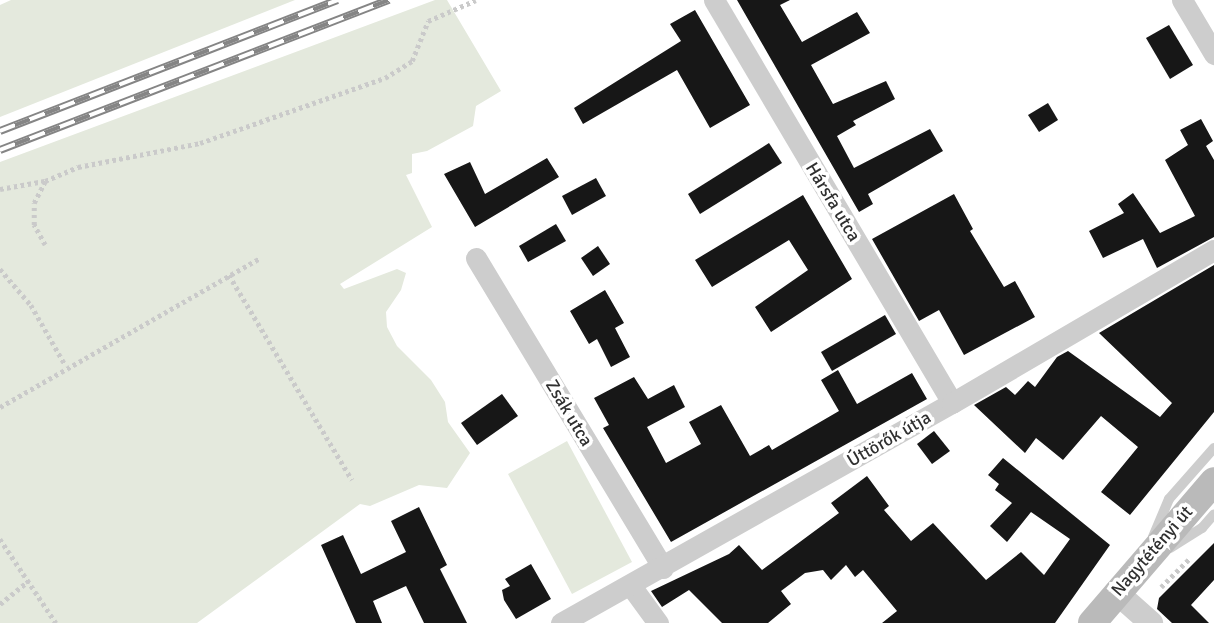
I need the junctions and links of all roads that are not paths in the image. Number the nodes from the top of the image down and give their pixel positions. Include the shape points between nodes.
1 (714, 0) edge
2 (1182, 0) edge
3 (1214, 54) edge
4 (1214, 250) edge
5 (476, 258) dead end
6 (952, 404) junction
7 (1214, 448) edge
8 (1214, 481) edge
9 (1214, 514) edge
10 (1140, 565) junction
11 (663, 568) junction
12 (631, 586) junction
13 (1116, 592) junction
14 (561, 623) edge
15 (658, 623) edge
16 (1093, 623) edge
17 (1151, 623) edge

1 - 6 street, Hársfa utca
2 - 3 street
4 - 6 street, Úttörők útja
5 - 11 street, Zsák utca
6 - 11 street, Úttörők útja
7 - 10 lane via 1169,499
8 - 10 main road, Nagytétényi út
9 - 10 lane via 1202,528
10 - 13 main road, Nagytétényi út
11 - 12 street, Úttörők útja
12 - 14 street, Úttörők útja
12 - 15 street
13 - 16 main road, Nagytétényi út
13 - 17 street

